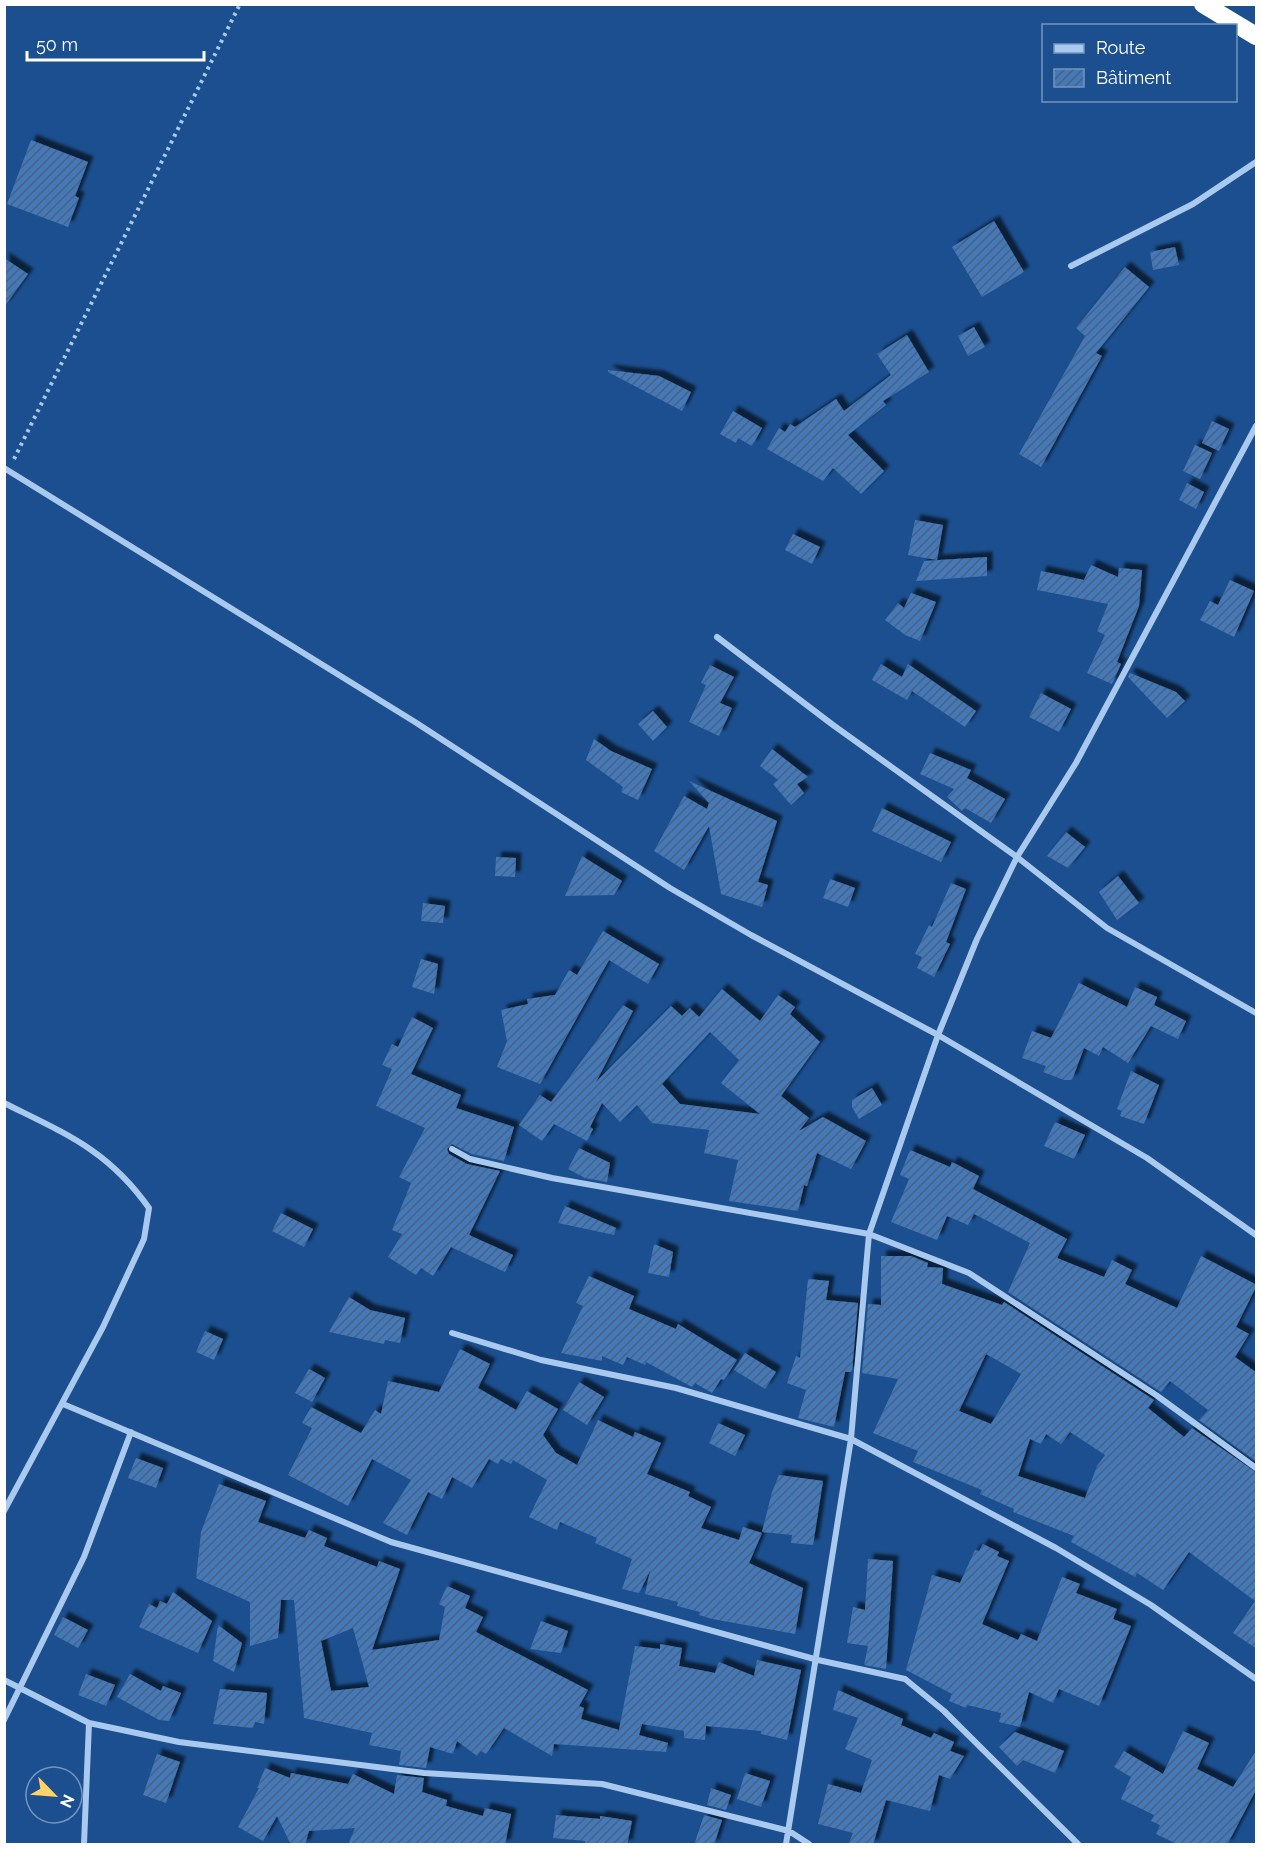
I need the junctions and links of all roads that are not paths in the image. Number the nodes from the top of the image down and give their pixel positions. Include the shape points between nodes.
1 (1203, 4) edge
2 (1237, 24) edge
3 (1237, 24) edge
4 (1257, 36) edge
5 (1257, 162) edge
6 (1071, 267) dead end
7 (1257, 426) edge
8 (6, 469) edge
9 (717, 637) dead end
10 (1017, 857) junction
11 (1257, 1013) edge
12 (938, 1035) junction
13 (4, 1103) edge
14 (452, 1149) dead end
15 (869, 1234) junction
16 (1257, 1235) edge
17 (452, 1333) dead end
18 (63, 1404) junction
19 (131, 1432) junction
20 (851, 1439) junction
21 (1257, 1468) edge
22 (4, 1511) edge
23 (818, 1660) junction
24 (1257, 1679) edge
25 (4, 1680) edge
26 (22, 1687) junction
27 (4, 1720) edge
28 (89, 1723) junction
29 (789, 1831) junction
30 (84, 1845) edge
31 (786, 1845) edge
32 (809, 1845) edge
33 (1078, 1845) edge

1 - 2 highway
3 - 4 highway
5 - 6 street via 1193,204
7 - 10 street via 1076,763
8 - 12 street via 415,722 669,888
9 - 10 street
10 - 11 street via 1107,928
10 - 12 street via 977,939
12 - 15 street
12 - 16 street via 1148,1158
13 - 18 street via 89,1146 130,1182 149,1208 144,1239
14 - 15 street via 470,1159 552,1178
15 - 20 street
15 - 21 street via 969,1273 1156,1395
17 - 20 street via 540,1360 676,1388
18 - 19 street
18 - 22 street
19 - 23 street via 391,1542
19 - 26 street via 84,1557
20 - 23 street
20 - 24 street via 1056,1548 1150,1605
23 - 29 street
23 - 33 street via 905,1679 944,1711
25 - 26 street
26 - 27 street
26 - 28 street
28 - 29 street via 179,1742 424,1773 602,1784
28 - 30 street
29 - 31 street
29 - 32 street

